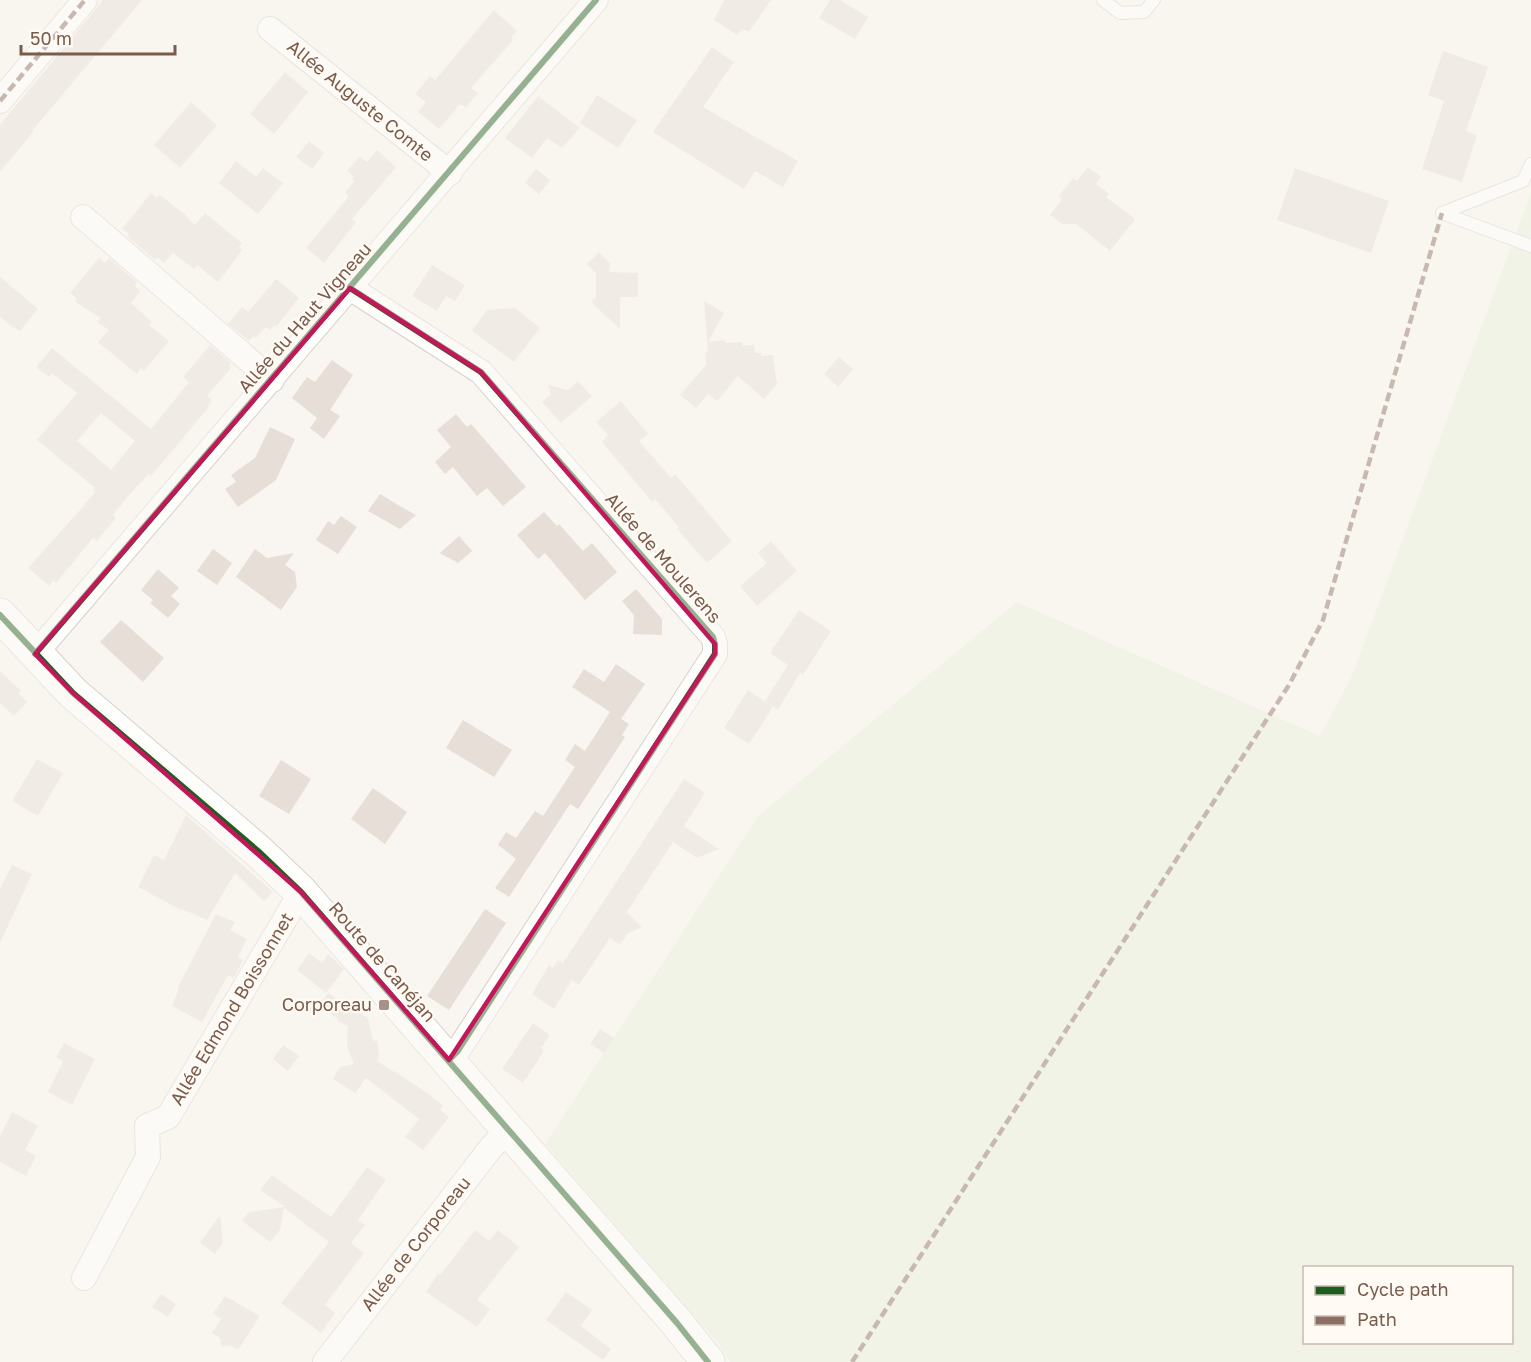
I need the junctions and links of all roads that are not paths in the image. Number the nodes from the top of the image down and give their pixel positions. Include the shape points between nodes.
1 (85, 0) edge
2 (596, 0) edge
3 (1102, 0) edge
4 (1154, 0) edge
5 (270, 29) dead end
6 (0, 101) edge
7 (1531, 164) edge
8 (450, 173) junction
9 (83, 216) dead end
10 (1531, 246) edge
11 (350, 288) junction
12 (272, 380) junction
13 (0, 615) edge
14 (35, 654) junction
15 (302, 892) junction
16 (449, 1060) junction
17 (508, 1128) junction
18 (84, 1278) dead end
19 (325, 1362) edge
20 (708, 1362) edge

1 - 6 street
2 - 8 street, Allée du Haut Vigneau
3 - 4 lane via 1120,13 1144,12
5 - 8 street, Allée Auguste Comte
7 - 10 lane via 1523,181 1442,213
8 - 11 street, Allée du Haut Vigneau
9 - 12 street
11 - 12 street, Allée du Haut Vigneau
11 - 16 street, Allée de Moulerens via 481,372 716,644 715,654
12 - 14 street, Allée du Haut Vigneau
13 - 14 street, Route de Canéjan
14 - 15 street, Route de Canéjan via 73,693
15 - 16 street, Route de Canéjan
15 - 18 street, Allée Edmond Boissonnet via 168,1117 147,1126 148,1157
16 - 17 street, Route de Canéjan
17 - 19 street, Allée de Corporeau
17 - 20 street, Route de Canéjan

